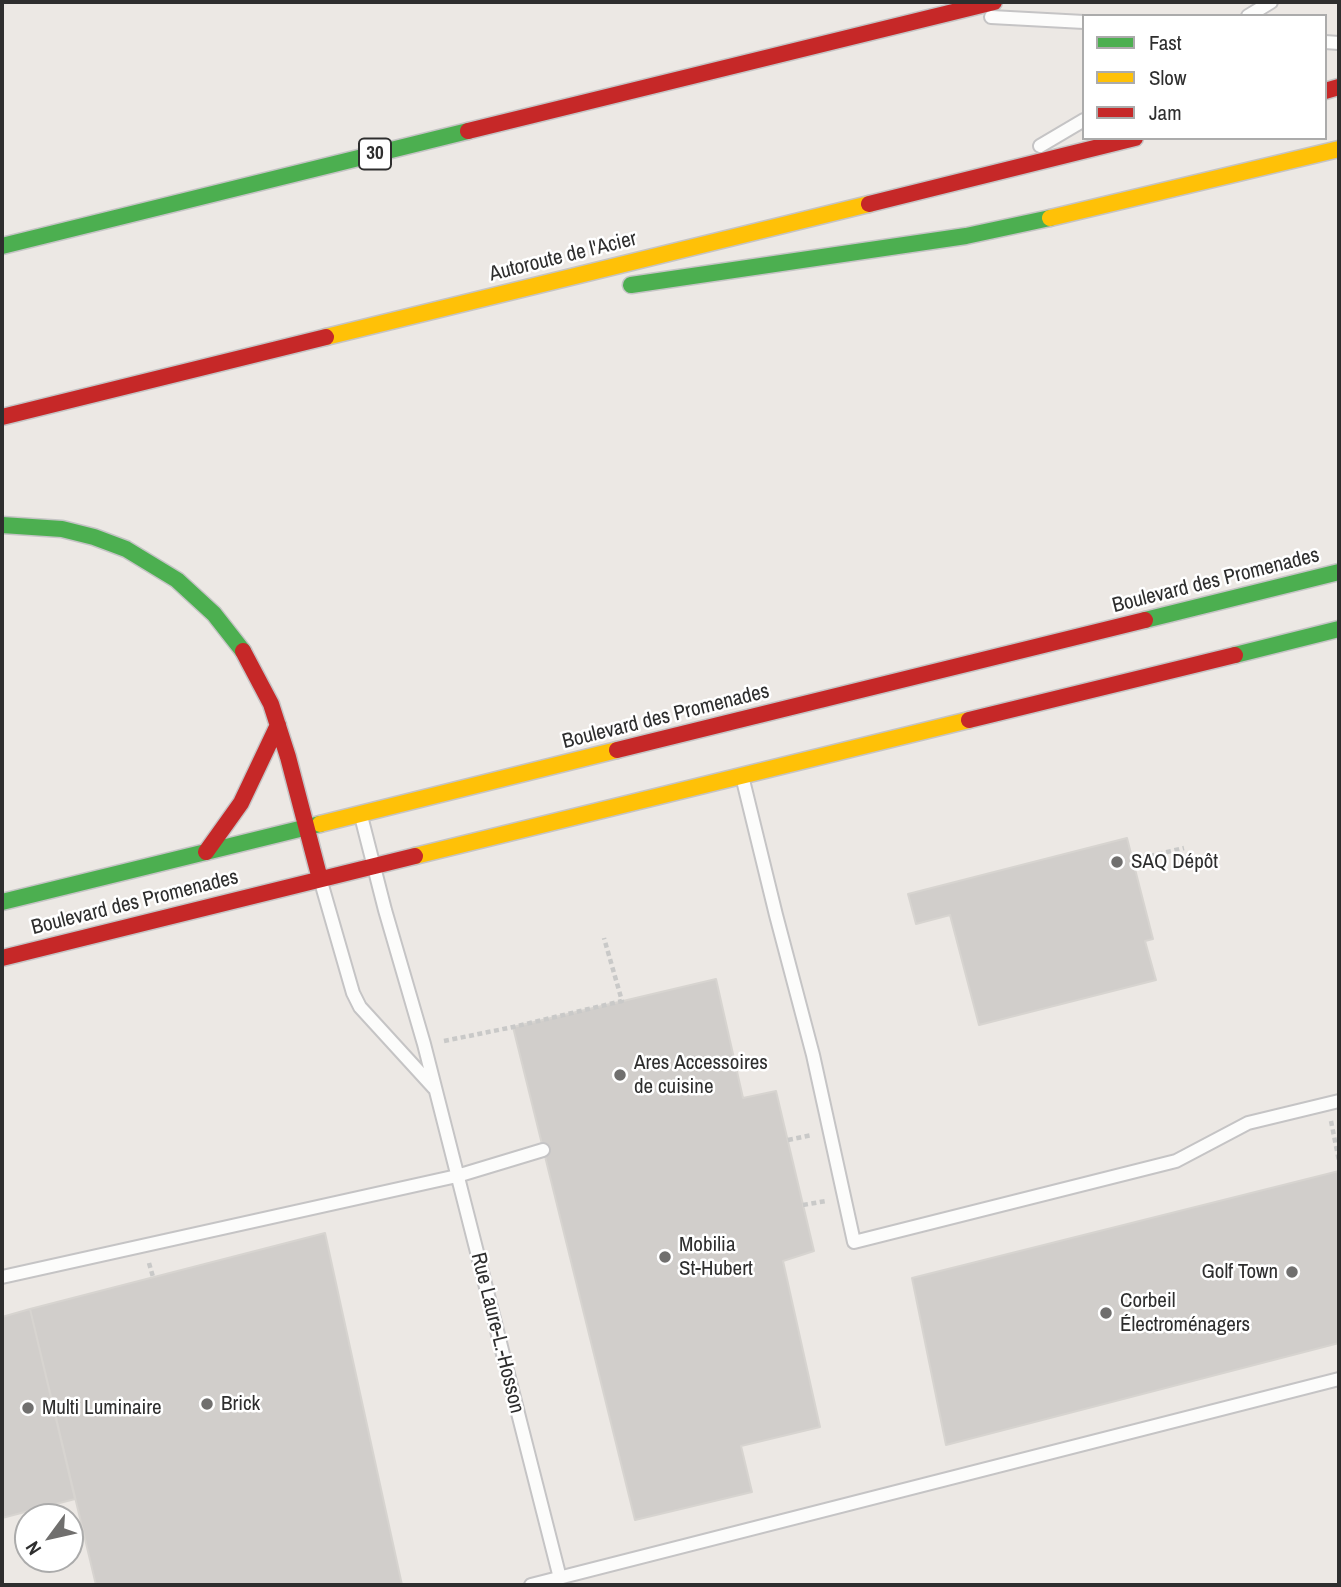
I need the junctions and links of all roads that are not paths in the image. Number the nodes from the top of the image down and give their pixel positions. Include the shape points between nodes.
1 (994, 2) edge
2 (1271, 2) edge
3 (1251, 14) edge
4 (938, 15) junction
5 (1082, 22) edge
6 (1082, 121) edge
7 (1127, 140) edge
8 (1339, 149) edge
9 (995, 173) junction
10 (2, 246) edge
11 (621, 286) dead end
12 (566, 295) dead end
13 (401, 319) junction
14 (2, 417) edge
15 (2, 525) edge
16 (1339, 572) edge
17 (1339, 629) edge
18 (278, 725) junction
19 (742, 776) junction
20 (361, 814) junction
21 (307, 827) junction
22 (206, 852) junction
23 (374, 867) junction
24 (320, 879) junction
25 (2, 902) edge
26 (2, 958) edge
27 (434, 1088) junction
28 (1333, 1102) edge
29 (543, 1150) dead end
30 (457, 1176) junction
31 (2, 1276) edge
32 (1339, 1379) edge
33 (560, 1578) junction
34 (531, 1585) edge

1 - 4 main road, 30
2 - 3 lane
4 - 5 lane
4 - 10 main road, 30
6 - 9 lane
7 - 9 main road, Autoroute de l'Acier
8 - 11 main road via 966,236
9 - 13 main road, Autoroute de l'Acier
12 - 13 main road
13 - 14 main road, Autoroute de l'Acier
15 - 18 main road via 62,529 94,537 133,553 177,580 236,640 257,674
16 - 20 main road, Boulevard des Promenades
17 - 19 main road, Boulevard des Promenades
18 - 21 main road
18 - 22 main road via 241,803
19 - 23 main road, Boulevard des Promenades
19 - 28 lane via 813,1055 853,1242 1176,1161 1248,1123
20 - 21 main road, Boulevard des Promenades
20 - 23 lane, Rue Laure-L.-Hosson
21 - 22 main road, Boulevard des Promenades
21 - 24 main road
22 - 25 main road, Boulevard des Promenades
23 - 24 main road, Boulevard des Promenades
23 - 27 lane, Rue Laure-L.-Hosson
24 - 26 main road, Boulevard des Promenades
24 - 27 lane, Rue Laure-L.-Hosson via 353,993
27 - 30 lane, Rue Laure-L.-Hosson
29 - 30 lane
30 - 31 lane
30 - 33 lane, Rue Laure-L.-Hosson
32 - 33 lane
33 - 34 lane

